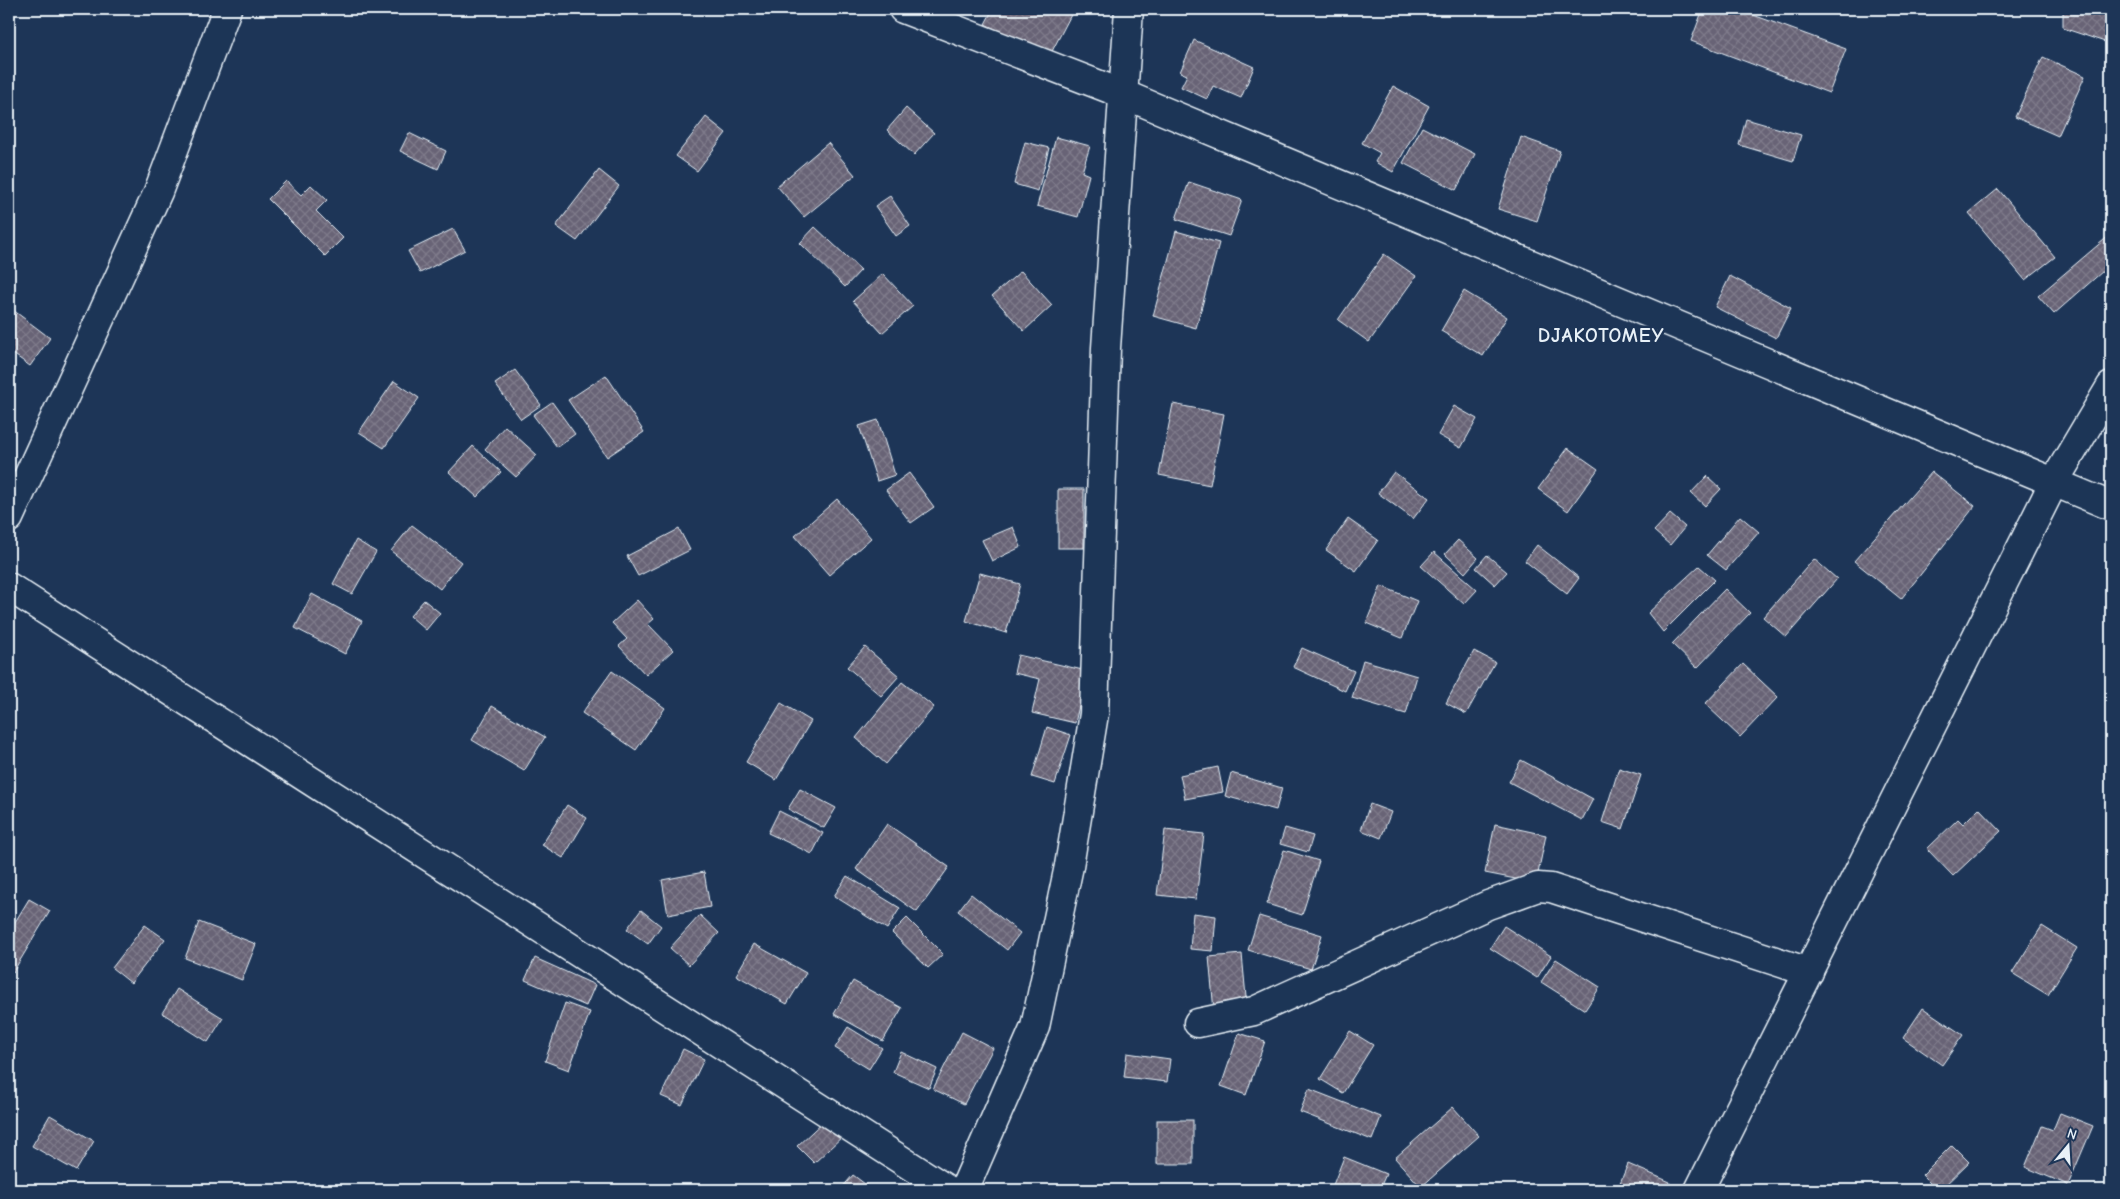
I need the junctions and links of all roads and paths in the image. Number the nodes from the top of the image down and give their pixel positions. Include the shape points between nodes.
1 (228, 9) edge
2 (903, 9) edge
3 (1129, 9) edge
4 (1123, 94) junction
5 (2111, 386) edge
6 (2054, 482) junction
7 (2111, 506) edge
8 (9, 518) edge
9 (9, 587) edge
10 (1809, 972) junction
11 (1198, 1023) dead end
12 (948, 1190) edge
13 (964, 1190) edge
14 (1700, 1190) edge

1 - 8 street via 158,192
2 - 4 street
3 - 4 street
4 - 6 street
4 - 13 street via 1106,348 1094,714 1069,866 1035,1027
5 - 6 street
6 - 7 street
6 - 10 street
9 - 12 street
10 - 11 street via 1561,891 1538,887 1488,905 1254,1011
10 - 14 street

